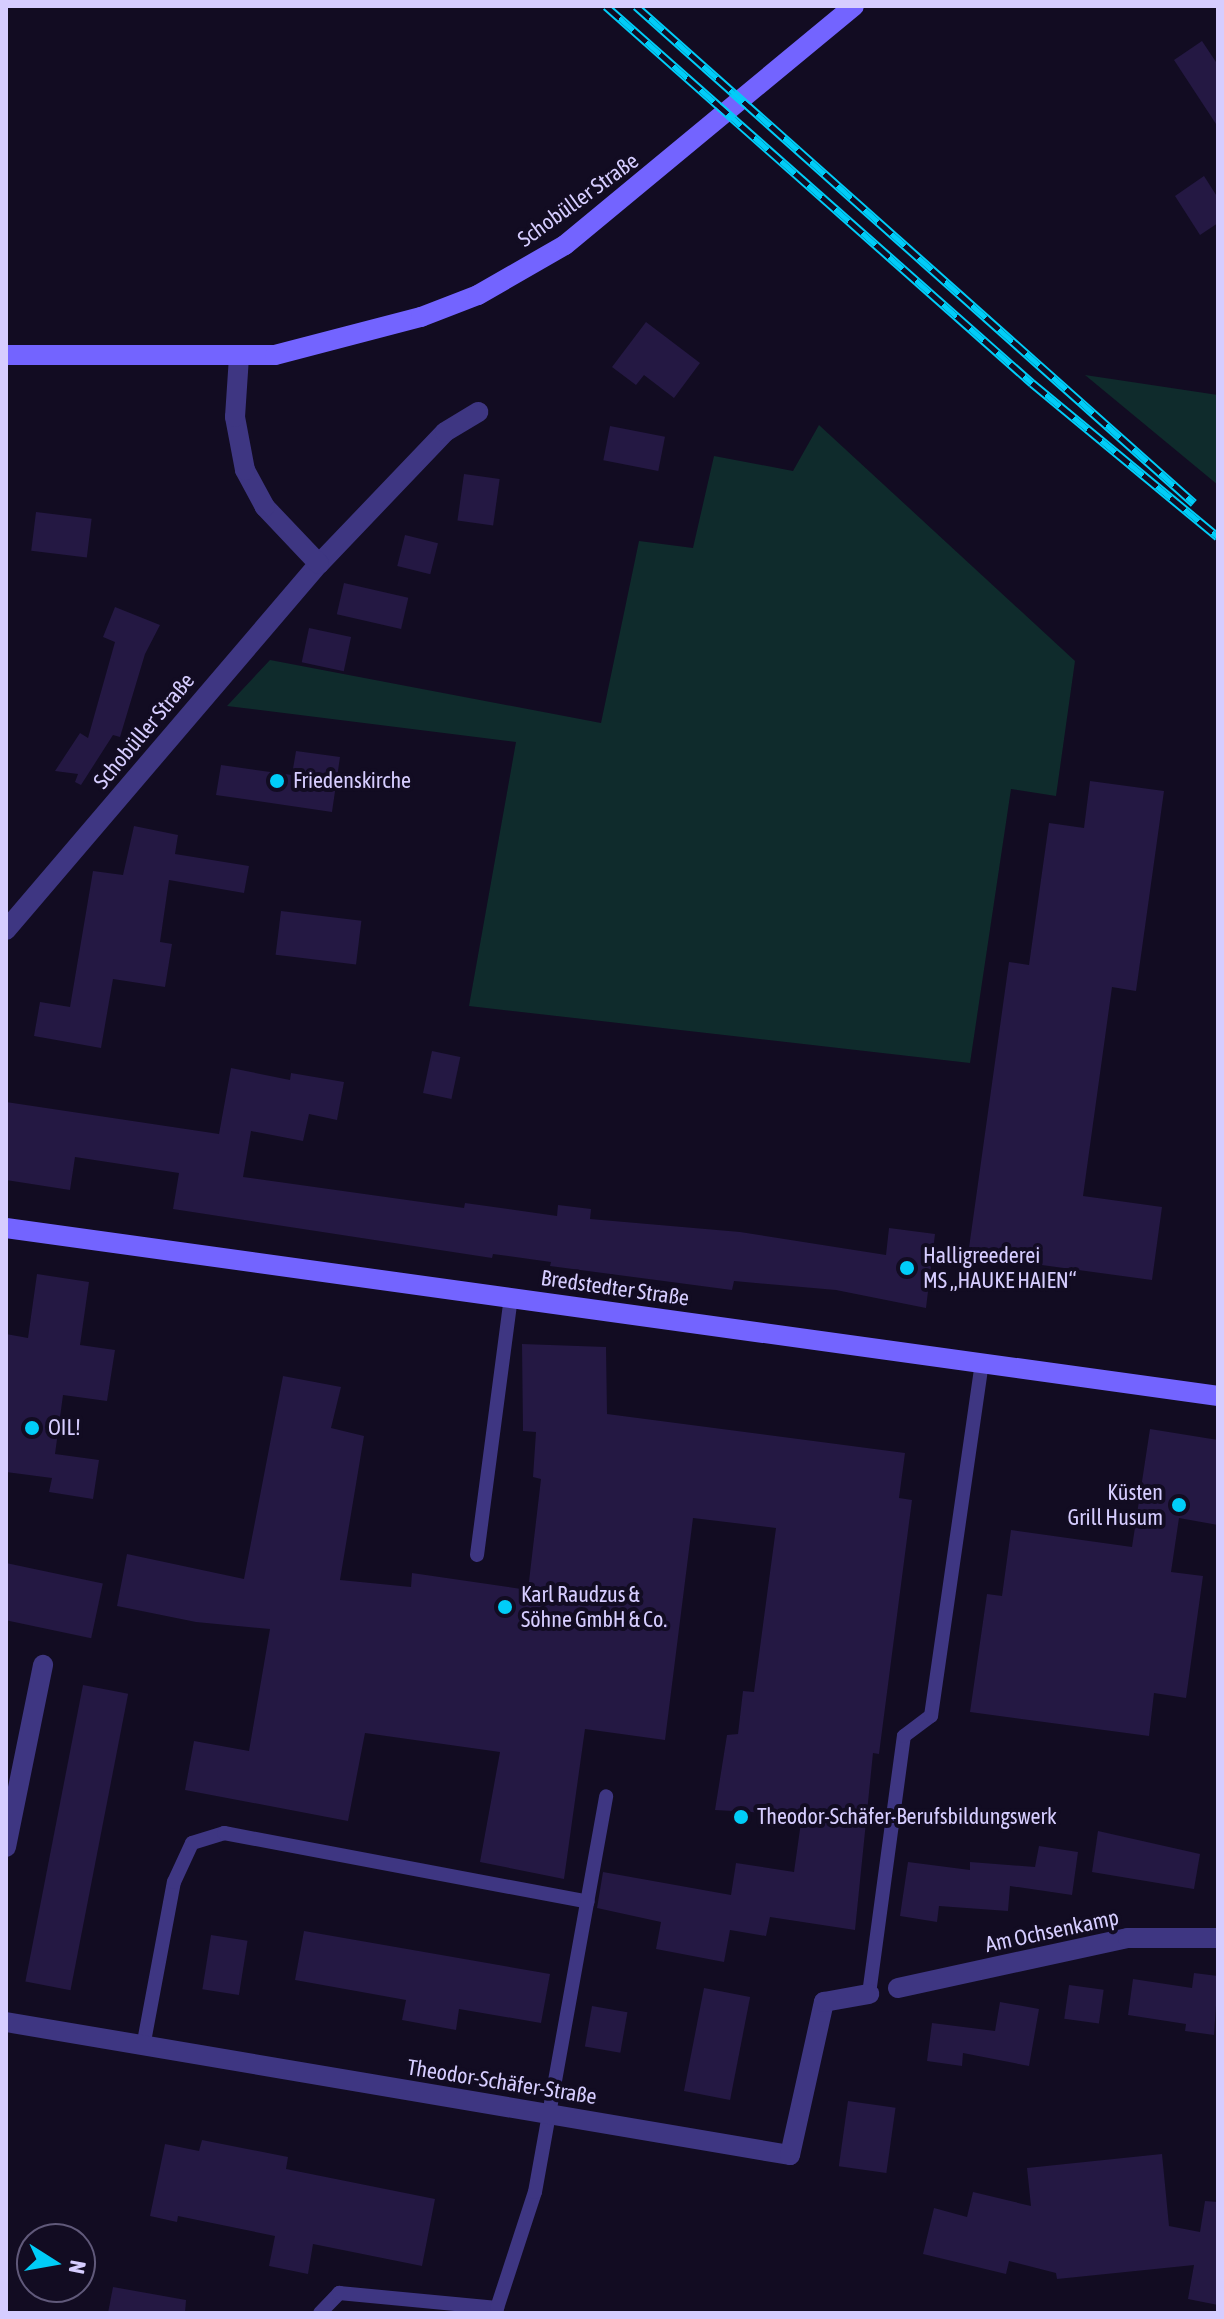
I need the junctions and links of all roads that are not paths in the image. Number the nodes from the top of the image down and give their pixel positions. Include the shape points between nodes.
1 (854, 6) edge
2 (6, 355) edge
3 (239, 357) junction
4 (478, 412) dead end
5 (319, 564) junction
6 (6, 930) edge
7 (6, 1228) edge
8 (511, 1297) junction
9 (982, 1364) junction
10 (1218, 1396) edge
11 (477, 1555) dead end
12 (43, 1665) dead end
13 (606, 1796) dead end
14 (6, 1847) edge
15 (588, 1902) junction
16 (1218, 1938) edge
17 (898, 1988) dead end
18 (869, 1994) joint
19 (6, 2022) edge
20 (143, 2047) junction
21 (549, 2114) junction
22 (320, 2313) edge

1 - 3 main road, Schobüller Straße via 565,245 478,295 350,338 275,355
2 - 3 main road, Schobüller Straße
3 - 5 street via 235,417 245,470 265,507
4 - 5 street, Schobüller Straße via 445,432
5 - 6 street, Schobüller Straße
7 - 8 main road, Bredstedter Straße
8 - 9 main road, Bredstedter Straße
8 - 11 lane
9 - 10 main road, Bredstedter Straße
9 - 18 lane via 931,1716 904,1736
12 - 14 street
13 - 15 lane
15 - 20 lane via 224,1833 192,1843 174,1882
15 - 21 lane
16 - 17 street, Am Ochsenkamp via 1128,1938
18 - 21 street, Theodor-Schäfer-Straße via 824,2002 790,2155
19 - 20 street, Theodor-Schäfer-Straße
20 - 21 street, Theodor-Schäfer-Straße
21 - 22 lane via 535,2192 497,2308 339,2293

